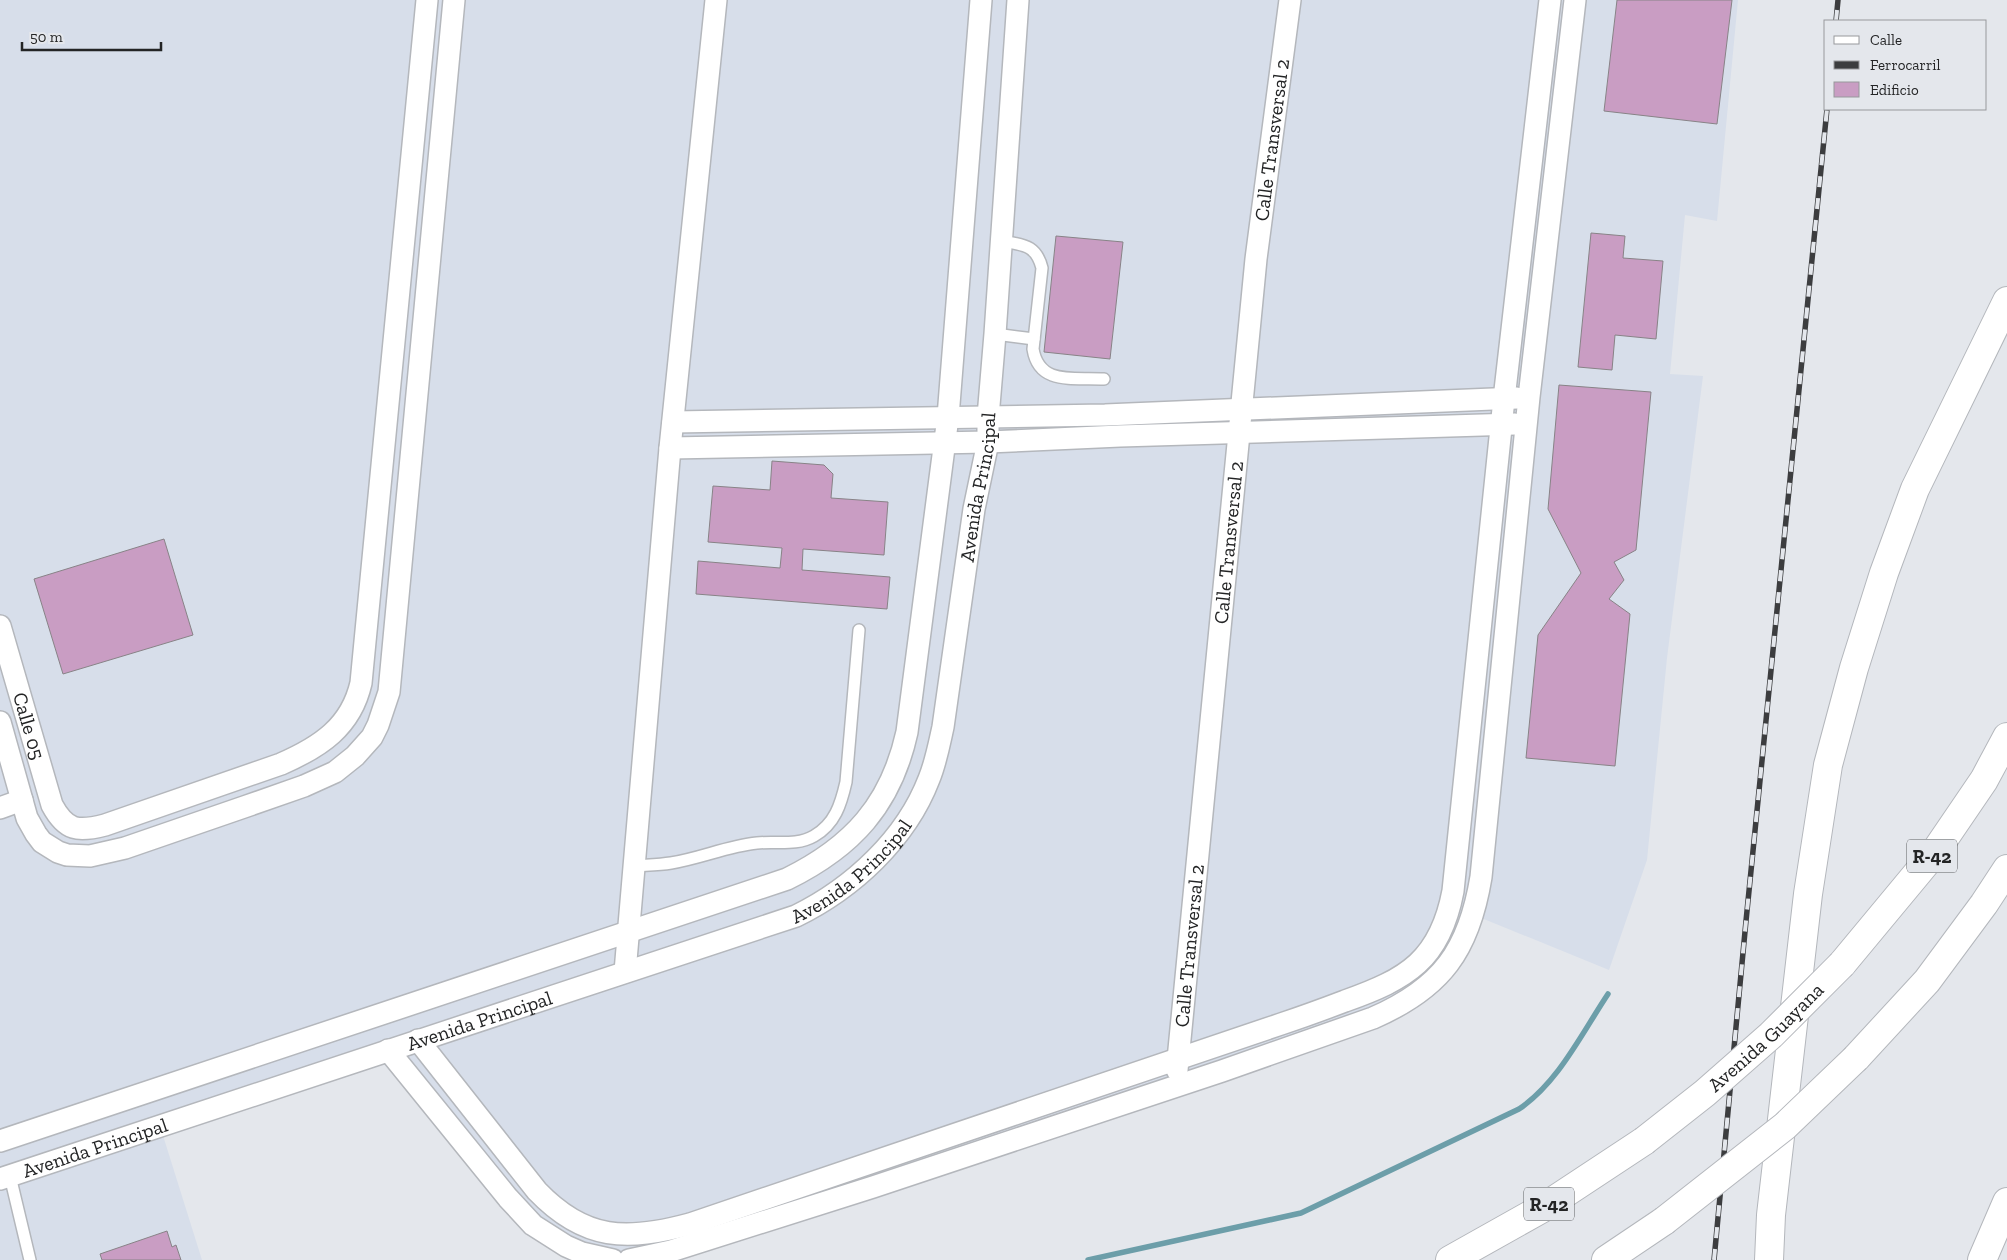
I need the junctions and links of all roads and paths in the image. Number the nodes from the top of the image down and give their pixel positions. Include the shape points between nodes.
1 (428, 0) edge
2 (454, 0) edge
3 (716, 0) edge
4 (982, 0) edge
5 (1018, 0) edge
6 (1290, 0) edge
7 (1550, 0) edge
8 (1575, 0) edge
9 (1002, 241) junction
10 (2007, 301) edge
11 (995, 334) junction
12 (1034, 340) junction
13 (1104, 379) dead end
14 (1530, 397) junction
15 (1504, 399) junction
16 (1241, 409) junction
17 (948, 417) junction
18 (988, 417) junction
19 (673, 422) junction
20 (1527, 423) junction
21 (1501, 424) junction
22 (1239, 432) junction
23 (988, 442) junction
24 (945, 443) junction
25 (384, 448) junction
26 (412, 448) junction
27 (670, 448) junction
28 (1486, 572) junction
29 (1512, 572) junction
30 (372, 578) junction
31 (399, 582) junction
32 (859, 630) dead end
33 (2, 639) edge
34 (0, 722) edge
35 (2007, 737) edge
36 (1464, 784) junction
37 (1491, 785) junction
38 (22, 800) junction
39 (0, 808) edge
40 (633, 866) junction
41 (2007, 869) edge
42 (1445, 924) junction
43 (627, 932) junction
44 (1465, 936) junction
45 (625, 972) junction
46 (418, 1040) junction
47 (388, 1050) junction
48 (1178, 1059) junction
49 (1176, 1086) junction
50 (0, 1141) edge
51 (5, 1178) edge
52 (2007, 1202) edge
53 (30, 1260) edge
54 (613, 1260) edge
55 (629, 1260) edge
56 (1450, 1260) edge
57 (1606, 1260) edge
58 (1768, 1260) edge
59 (1982, 1260) edge

1 - 25 street
2 - 26 street
3 - 19 street
4 - 17 street, Avenida Principal
5 - 9 street, Avenida Principal
6 - 16 street, Calle Transversal 2 via 1256,259
7 - 15 street
8 - 14 street
9 - 11 street, Avenida Principal
9 - 12 lane via 1034,250 1039,258 1042,268
10 - 58 main road via 1915,489 1854,668 1828,765 1808,894
11 - 12 lane
11 - 18 street, Avenida Principal
12 - 13 lane via 1035,360 1052,376
14 - 15 street
14 - 20 street
15 - 16 street
15 - 21 street
16 - 18 street
16 - 22 street, Calle Transversal 2
17 - 18 street
17 - 19 street
17 - 24 street, Avenida Principal
18 - 23 street, Avenida Principal
19 - 27 street
20 - 21 street
20 - 29 street
21 - 22 street
21 - 28 street
22 - 23 street
22 - 48 street, Calle Transversal 2
23 - 24 street
23 - 45 street, Avenida Principal via 974,509 937,756 929,780 905,824 874,861 811,908 778,922
24 - 27 street
24 - 43 street, Avenida Principal via 907,732 895,775 884,796 858,830 809,868 766,887
25 - 26 street
25 - 30 street
26 - 31 street
27 - 40 street
28 - 29 street
28 - 36 street
29 - 37 street
30 - 31 street
30 - 33 street, Calle 05 via 358,695 348,717 324,740 281,764 90,829 71,828 55,810
31 - 38 street, Calle 05 via 388,692 378,725 355,756 335,772 304,786 106,853 77,856 51,848 36,834
32 - 40 lane via 846,782 841,806 832,821 814,837 799,842 758,843 671,863
34 - 38 street, Calle 05
35 - 56 main road, Avenida Guayana / R-42, bridge via 1984,780 1935,852 1842,964 1771,1035 1644,1141 1541,1209
36 - 37 street
36 - 42 street via 1453,892
37 - 44 street via 1477,900
38 - 39 street
40 - 43 street
41 - 57 main road, bridge via 1927,981 1856,1058 1785,1126 1664,1221
42 - 44 street
42 - 48 street via 1425,956 1392,983
43 - 45 street
43 - 50 street, Avenida Principal
44 - 49 street via 1456,955 1439,976 1416,996 1394,1009
45 - 46 street, Avenida Principal
46 - 47 street, Avenida Principal
46 - 48 street via 549,1203 582,1226 625,1235 653,1233 690,1224
47 - 51 street, Avenida Principal
47 - 54 street via 533,1225 566,1246
48 - 49 street, Calle Transversal 2
49 - 55 street via 873,1187 671,1251
51 - 53 lane
52 - 59 main road

